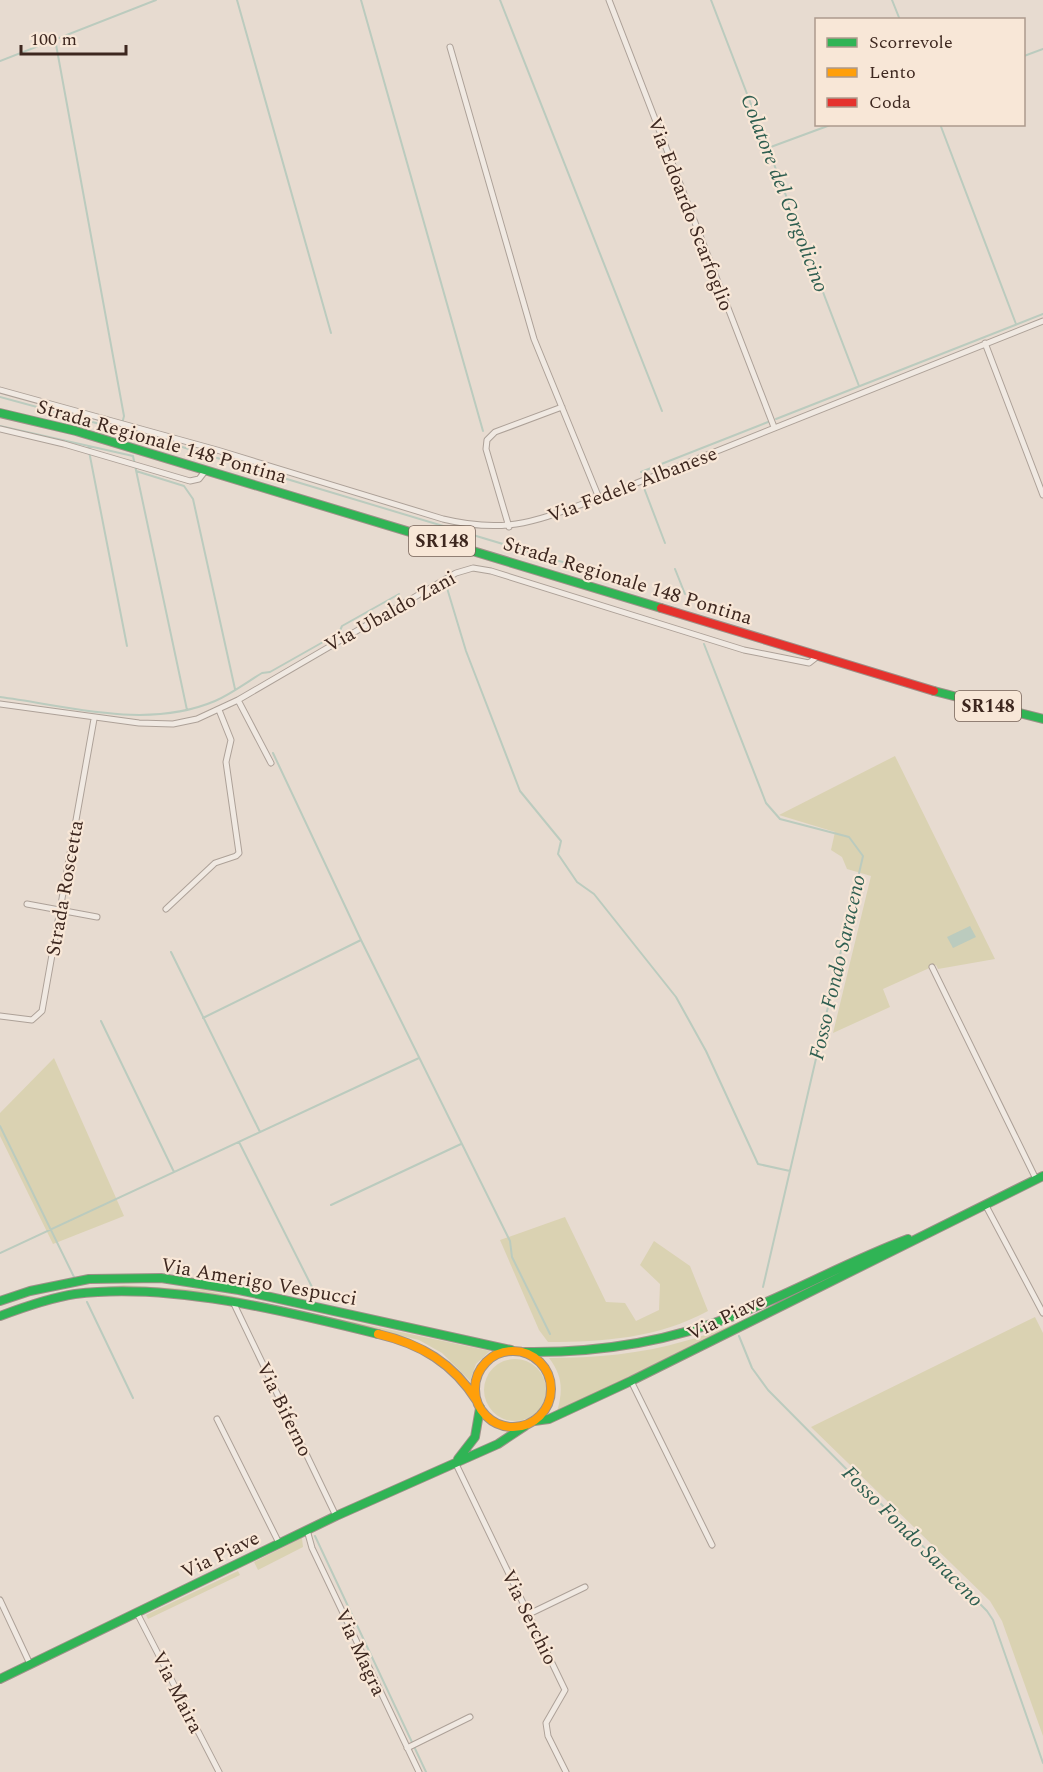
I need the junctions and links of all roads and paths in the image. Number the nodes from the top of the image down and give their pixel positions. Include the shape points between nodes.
1 (609, 0) edge
2 (450, 47) dead end
3 (1043, 321) edge
4 (985, 344) junction
5 (0, 390) edge
6 (562, 407) junction
7 (0, 413) edge
8 (774, 427) junction
9 (0, 429) edge
10 (206, 470) junction
11 (1043, 495) edge
12 (599, 498) junction
13 (509, 527) junction
14 (818, 656) junction
15 (934, 691) junction
16 (238, 700) junction
17 (0, 704) edge
18 (219, 710) junction
19 (1043, 712) edge
20 (94, 719) junction
21 (1043, 719) edge
22 (271, 763) dead end
23 (27, 904) dead end
24 (166, 909) dead end
25 (60, 910) junction
26 (97, 917) dead end
27 (932, 967) dead end
28 (0, 1016) edge
29 (1040, 1177) edge
30 (985, 1204) junction
31 (928, 1231) junction
32 (0, 1301) edge
33 (234, 1303) junction
34 (1043, 1313) edge
35 (0, 1317) edge
36 (511, 1350) junction
37 (525, 1352) junction
38 (631, 1381) junction
39 (479, 1405) junction
40 (217, 1419) dead end
41 (534, 1421) junction
42 (525, 1426) junction
43 (455, 1462) junction
44 (336, 1516) junction
45 (307, 1530) junction
46 (279, 1543) junction
47 (712, 1545) dead end
48 (585, 1587) dead end
49 (0, 1600) edge
50 (137, 1612) junction
51 (3, 1613) edge
52 (529, 1614) junction
53 (30, 1664) junction
54 (0, 1679) edge
55 (470, 1717) dead end
56 (407, 1748) junction
57 (219, 1772) edge
58 (419, 1772) edge
59 (566, 1772) edge

1 - 8 street, Via Edoardo Scarfoglio
2 - 6 street via 522,300
3 - 4 street, Via Fedele Albanese
4 - 8 street, Via Fedele Albanese
4 - 11 street
5 - 13 street, Via Fedele Albanese via 443,519
6 - 12 street
6 - 13 street via 493,433 486,442
7 - 10 main road, Strada Regionale 148 Pontina / SR148
8 - 12 street, Via Fedele Albanese
9 - 10 street via 190,481 199,479
10 - 14 main road, Strada Regionale 148 Pontina / SR148
12 - 13 street, Via Fedele Albanese
14 - 15 main road, Strada Regionale 148 Pontina / SR148
14 - 16 street, Via Ubaldo Zani via 809,663 744,650 473,568 441,582
15 - 19 main road, Strada Regionale 148 Pontina / SR148
15 - 21 main road, Strada Regionale 148 Pontina / SR148
16 - 18 street, Via Ubaldo Zani
16 - 22 street
17 - 20 street, Via Ubaldo Zani
18 - 20 street, Via Ubaldo Zani via 173,724
18 - 24 street via 231,740 226,762 239,853 214,863
20 - 25 street, Strada Roscetta
23 - 25 street
25 - 26 street
25 - 28 street, Strada Roscetta via 41,1013 32,1020
27 - 29 street
29 - 30 main road, Via Piave
30 - 31 main road, Via Piave
30 - 34 street
31 - 37 main road, Via Piave via 692,1331 605,1351
31 - 38 main road, Via Piave via 880,1259
32 - 36 main road, Via Amerigo Vespucci via 89,1279 161,1278 270,1296
33 - 35 main road, Via Amerigo Vespucci via 200,1296 106,1292 39,1303
33 - 39 main road, Via Amerigo Vespucci via 417,1346 452,1367
33 - 44 street, Via Biferno
36 - 37 main road
36 - 39 main road via 489,1359 482,1368 477,1378
37 - 41 main road via 545,1366 552,1390 550,1402
38 - 41 main road, Via Piave via 549,1419
38 - 47 street
39 - 42 main road via 486,1416 504,1426
39 - 43 main road, Via Piave via 475,1442
40 - 46 street
41 - 42 main road
42 - 43 main road, Via Piave via 498,1444
43 - 44 main road, Via Piave
43 - 52 street, Via Serchio
44 - 45 main road, Via Piave
45 - 46 main road, Via Piave
45 - 56 street, Via Magra
46 - 50 main road, Via Piave
48 - 52 street
49 - 51 street
50 - 53 main road, Via Piave
50 - 57 street, Via Maira
51 - 53 street
52 - 59 street, Via Serchio via 565,1690 546,1723 548,1736
53 - 54 main road, Via Piave
55 - 56 street
56 - 58 street, Via Magra

